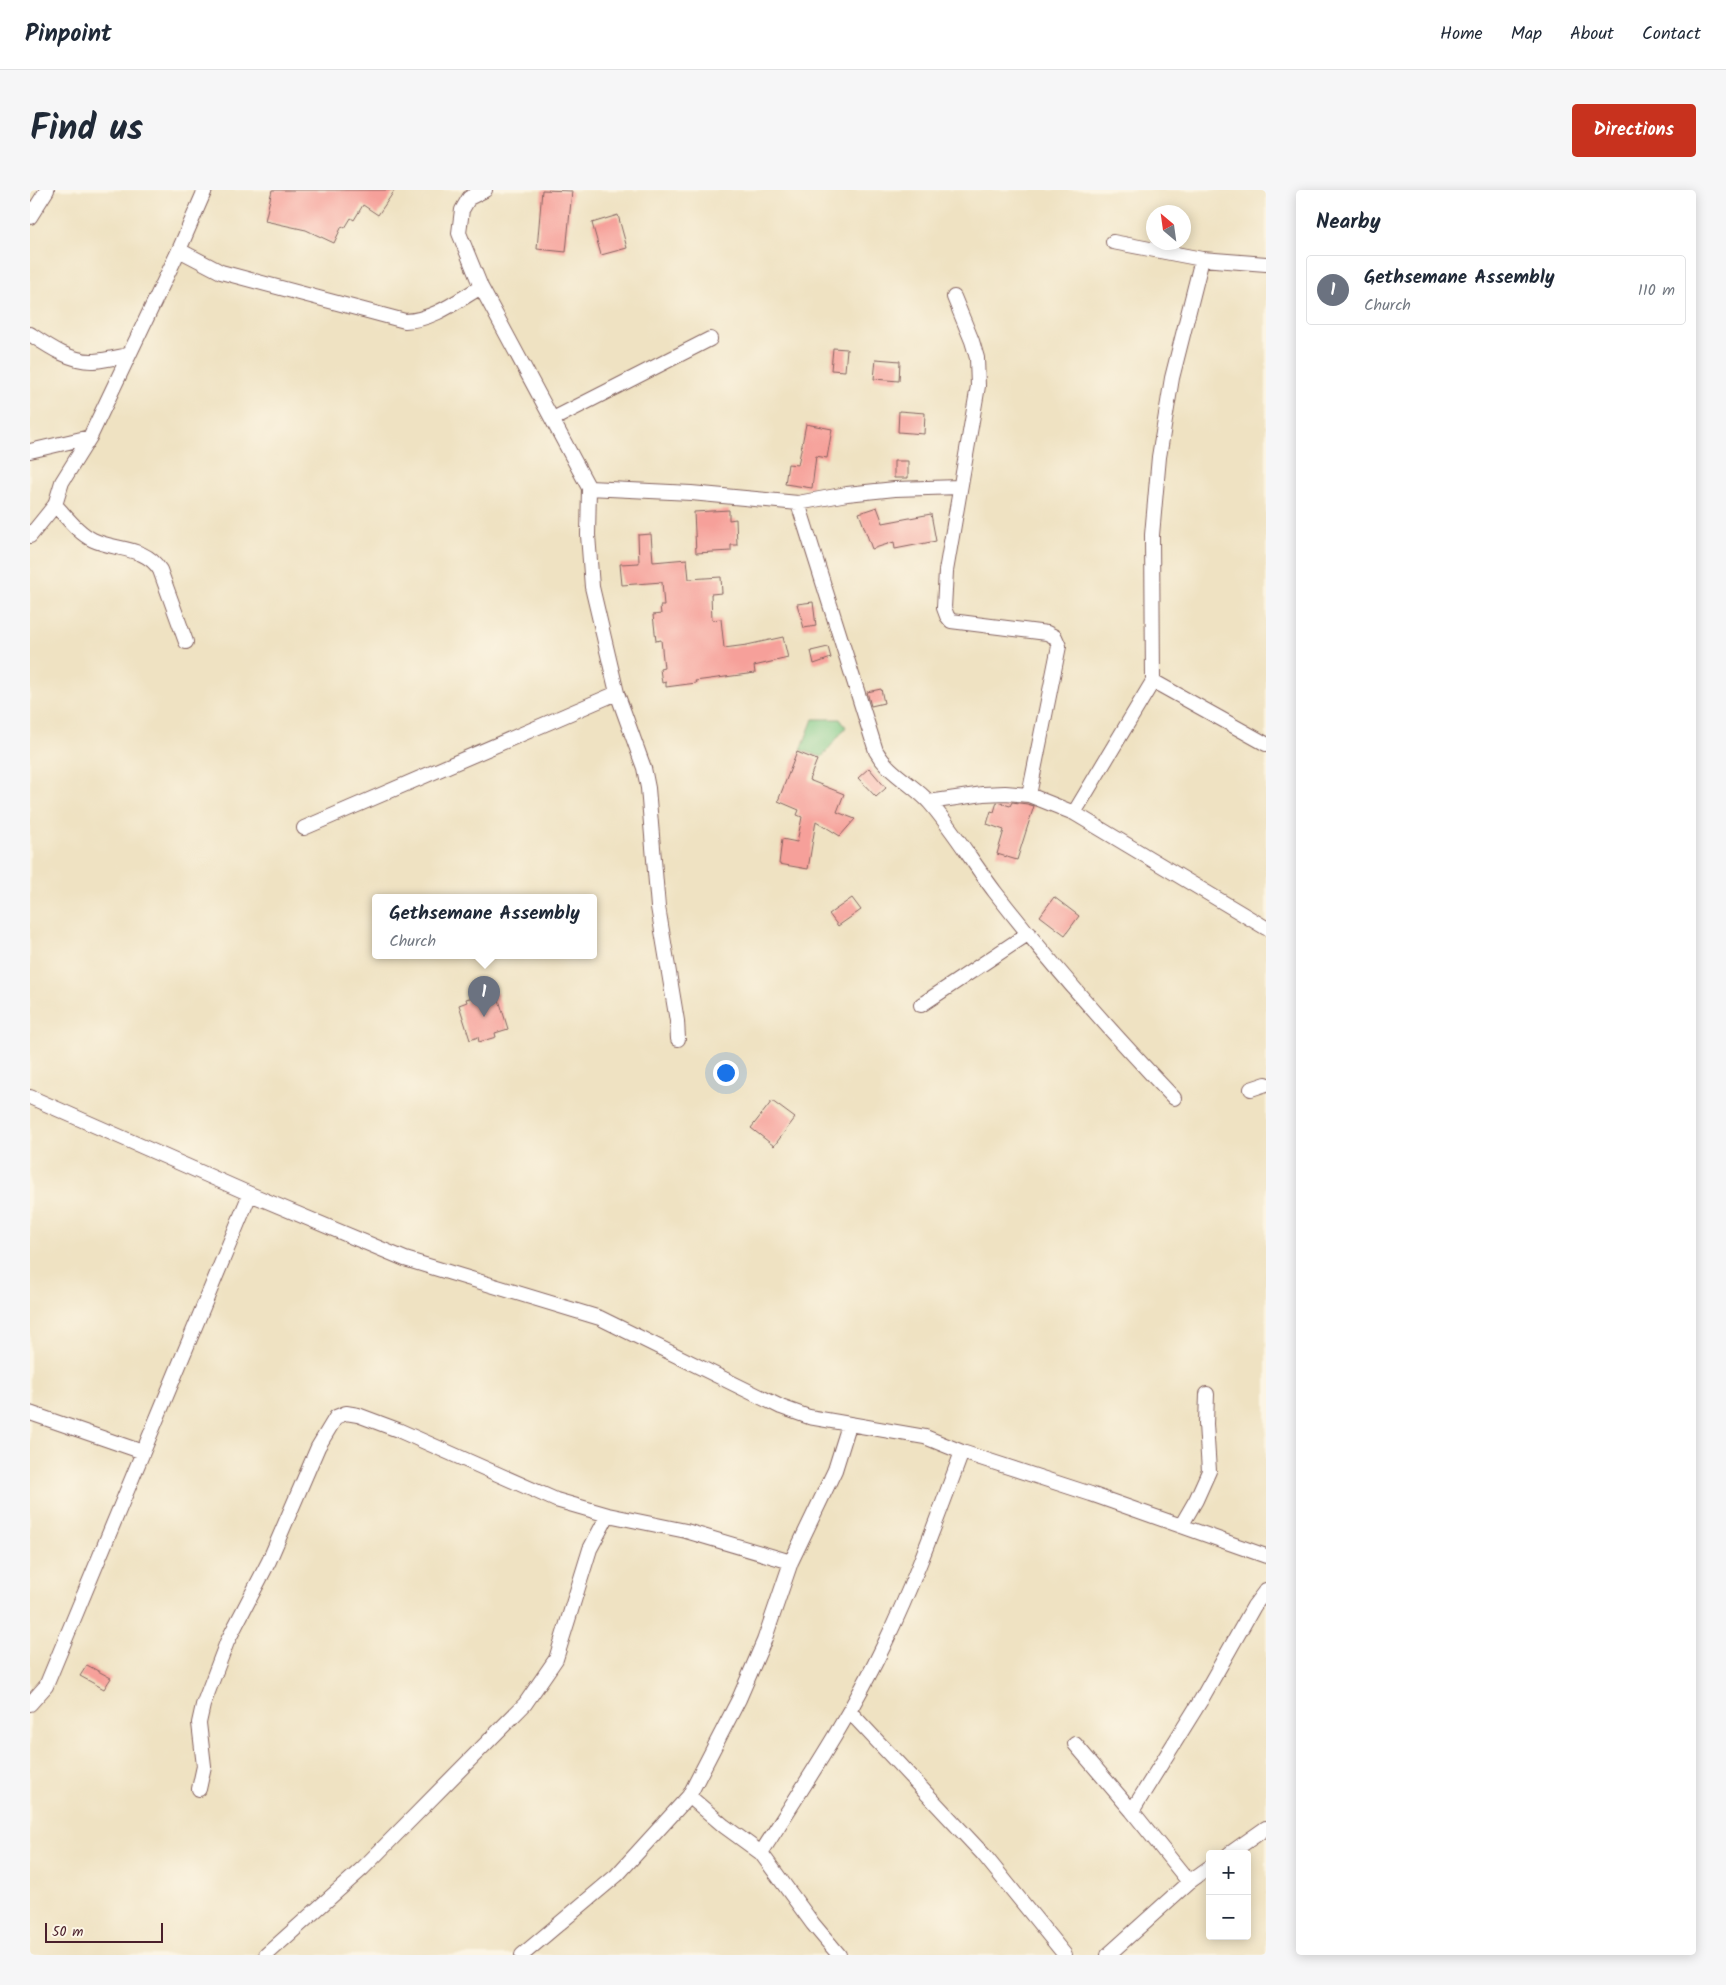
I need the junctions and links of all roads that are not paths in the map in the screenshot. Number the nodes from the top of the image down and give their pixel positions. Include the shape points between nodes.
1 (47, 190) edge
2 (205, 190) edge
3 (485, 190) edge
4 (30, 216) edge
5 (1113, 242) dead end
6 (179, 250) junction
7 (1202, 259) junction
8 (1266, 264) edge
9 (481, 287) junction
10 (954, 297) dead end
11 (30, 334) edge
12 (710, 339) dead end
13 (129, 355) junction
14 (554, 419) junction
15 (90, 437) junction
16 (30, 451) edge
17 (960, 487) junction
18 (589, 488) junction
19 (798, 503) junction
20 (56, 506) junction
21 (30, 536) edge
22 (186, 642) dead end
23 (1152, 681) junction
24 (617, 693) junction
25 (1266, 744) edge
26 (1029, 795) junction
27 (929, 802) junction
28 (1074, 813) junction
29 (304, 828) dead end
30 (1266, 928) edge
31 (1029, 933) junction
32 (921, 1005) dead end
33 (678, 1039) dead end
34 (1266, 1084) edge
35 (1251, 1089) dead end
36 (30, 1097) edge
37 (1174, 1098) dead end
38 (250, 1194) junction
39 (1207, 1394) dead end
40 (30, 1413) edge
41 (849, 1424) junction
42 (143, 1452) junction
43 (962, 1452) junction
44 (608, 1516) junction
45 (1181, 1526) junction
46 (1266, 1556) edge
47 (792, 1562) junction
48 (1266, 1590) edge
49 (30, 1704) edge
50 (850, 1712) junction
51 (1074, 1744) dead end
52 (199, 1789) dead end
53 (689, 1796) junction
54 (1132, 1811) junction
55 (1266, 1828) edge
56 (1235, 1850) edge
57 (761, 1853) junction
58 (1206, 1870) edge
59 (1189, 1882) junction
60 (266, 1955) edge
61 (522, 1955) edge
62 (839, 1955) edge
63 (1065, 1955) edge
64 (1108, 1955) edge

1 - 4 street
2 - 6 street
3 - 9 street via 469,198 462,210 458,233
5 - 7 street
6 - 9 street via 221,272 405,321 429,317
6 - 13 street
7 - 8 street
7 - 23 street via 1172,378 1159,457 1152,535
9 - 14 street
10 - 17 street via 974,349 978,386
11 - 13 street via 73,357 93,361
12 - 14 street
13 - 15 street
14 - 18 street
15 - 16 street
15 - 20 street via 62,482
17 - 19 street via 895,489
17 - 26 street via 946,571 944,608 947,616 951,621 1047,633 1055,637 1059,646
18 - 19 street
18 - 24 street via 592,588
19 - 27 street via 876,751 889,768
20 - 21 street
20 - 22 street via 93,540 146,555 154,561
23 - 25 street
23 - 28 street
24 - 29 street
24 - 33 street via 648,788 658,907
26 - 27 street via 983,794
26 - 28 street
27 - 31 street
28 - 30 street
31 - 32 street
31 - 37 street via 1121,1043
34 - 35 street
36 - 38 street
38 - 41 street via 405,1259 600,1318 781,1407 809,1417
38 - 42 street
39 - 45 street via 1209,1471
40 - 42 street
41 - 43 street via 925,1437
41 - 47 street via 835,1470
42 - 49 street via 46,1686
43 - 45 street
43 - 50 street via 915,1575
44 - 47 street via 686,1531
44 - 52 street via 556,1500 358,1415 346,1413 336,1417 318,1447 269,1560 227,1642 203,1705 199,1723 204,1766
44 - 60 street via 590,1549 556,1659 525,1704 363,1868
45 - 46 street
47 - 53 street via 739,1699
48 - 54 street
50 - 57 street
50 - 63 street via 984,1855
51 - 54 street
53 - 57 street
53 - 61 street via 617,1875
54 - 59 street
55 - 56 street
57 - 62 street
58 - 59 street
59 - 64 street

